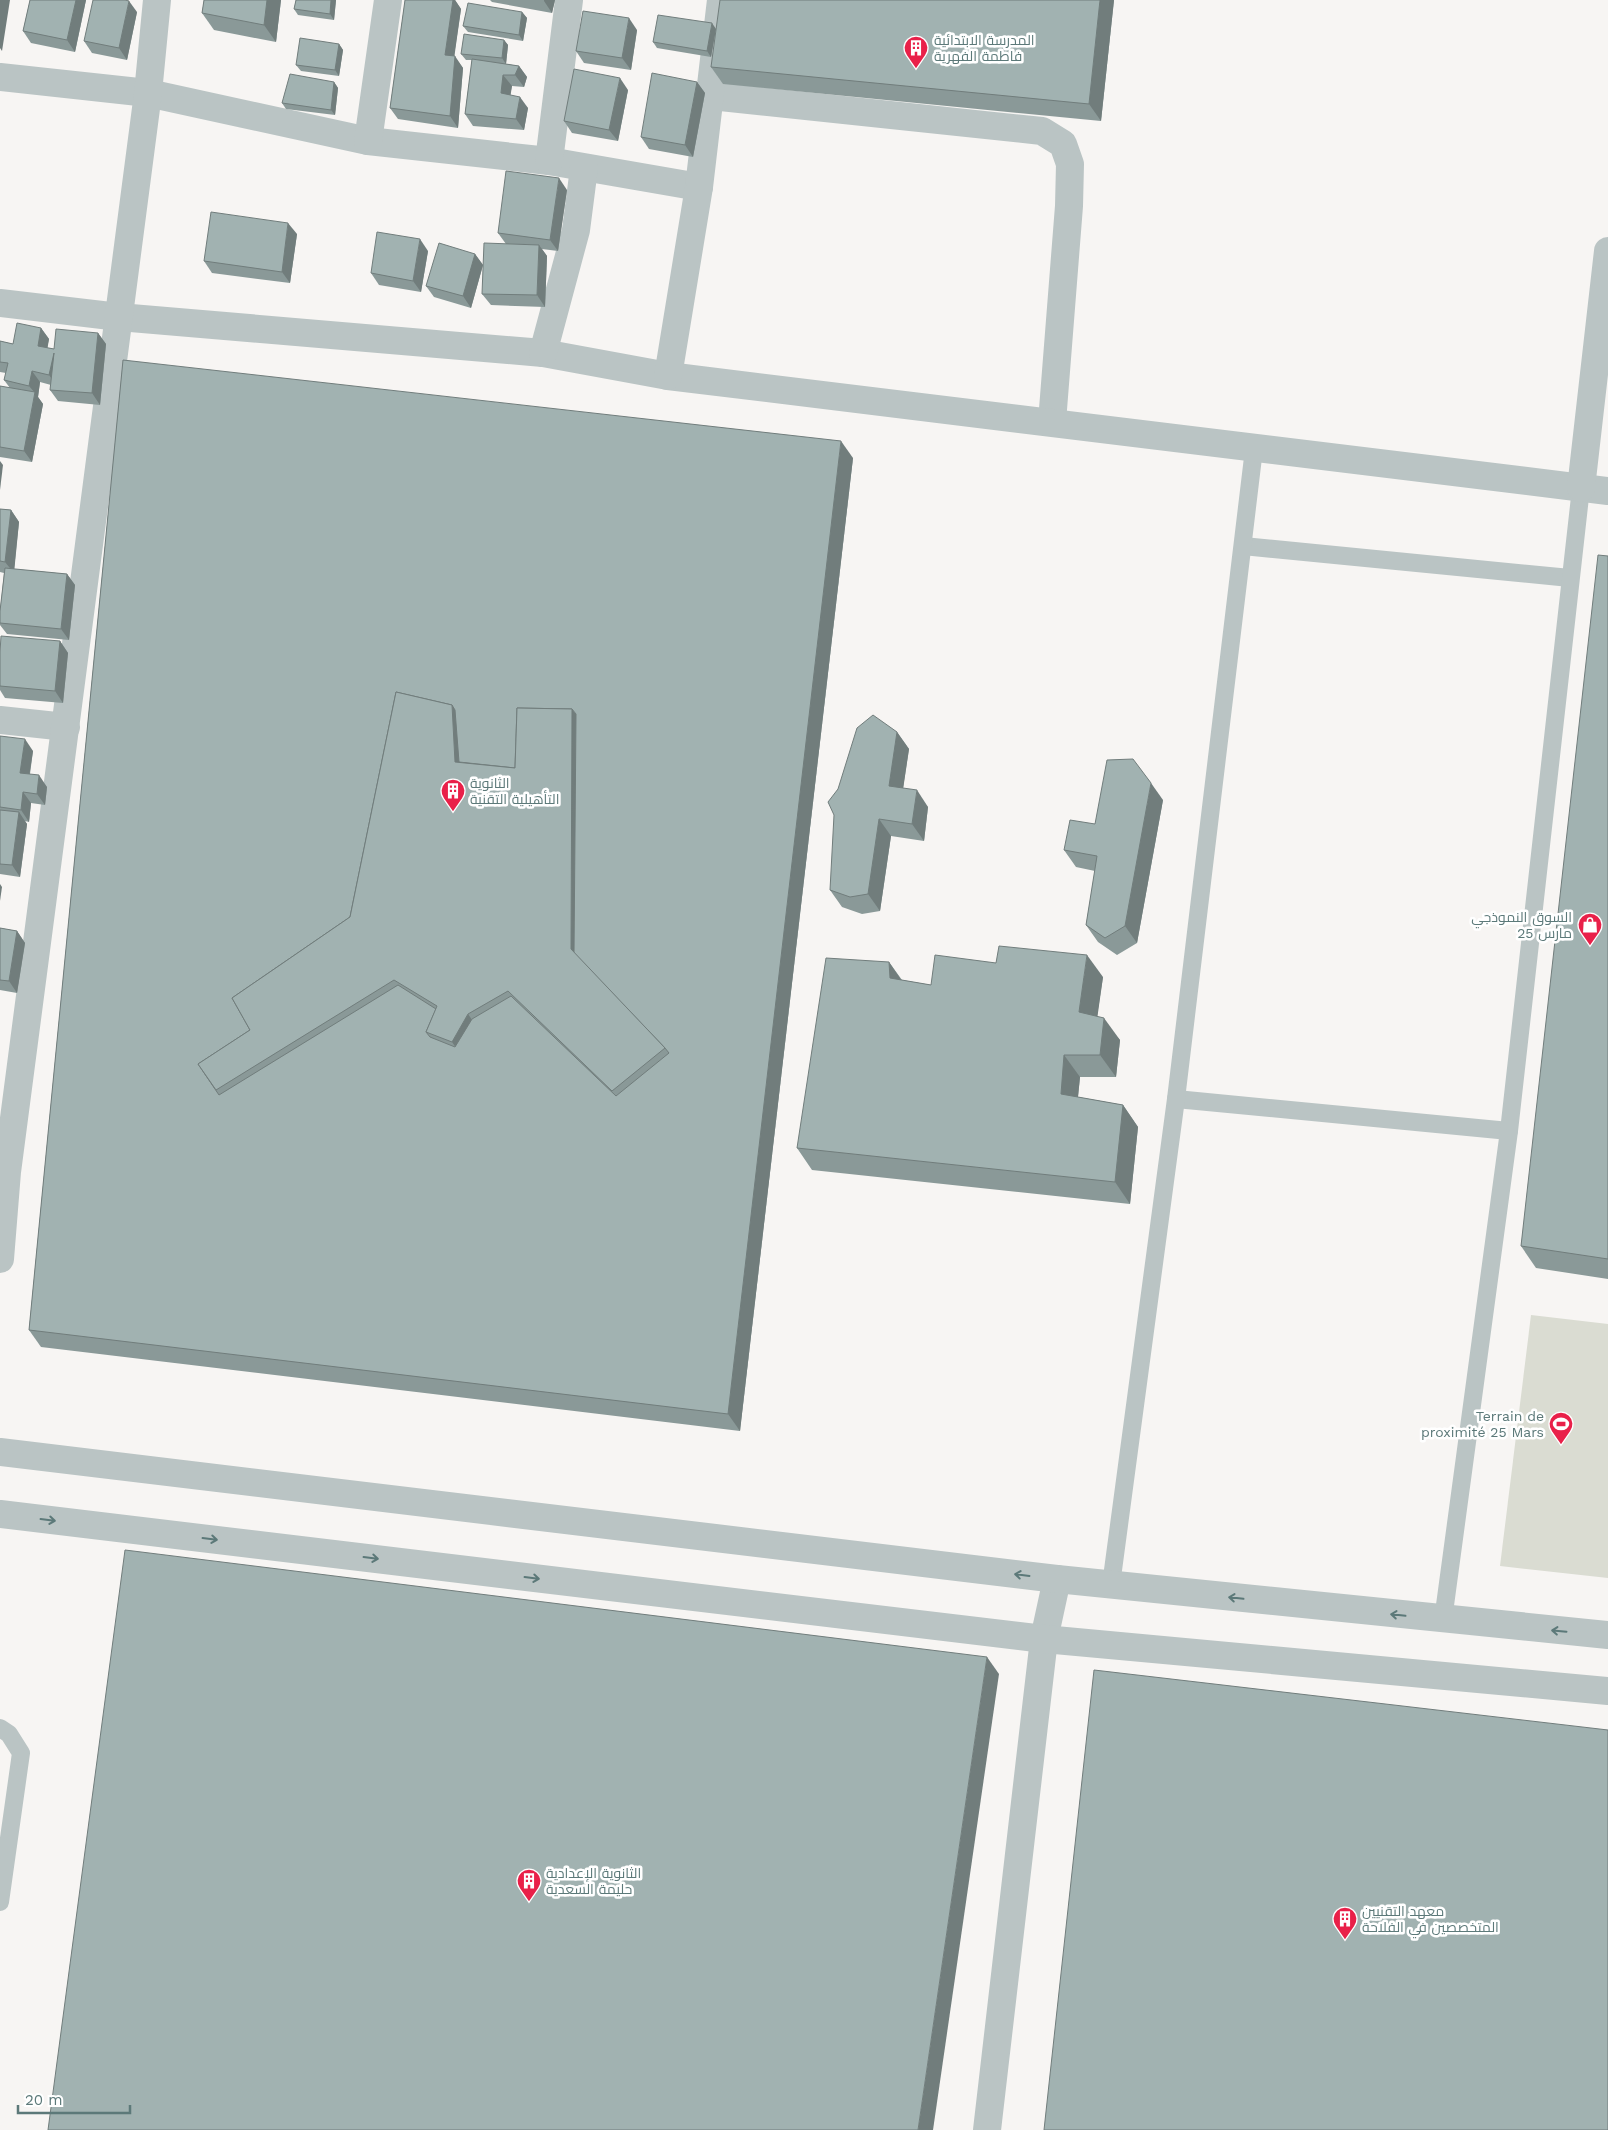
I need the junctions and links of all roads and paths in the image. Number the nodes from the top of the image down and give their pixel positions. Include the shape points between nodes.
1 (157, 0) edge
2 (388, 0) edge
3 (568, 0) edge
4 (721, 0) edge
5 (0, 77) edge
6 (148, 93) junction
7 (711, 96) junction
8 (368, 141) junction
9 (548, 161) junction
10 (584, 168) junction
11 (699, 187) junction
12 (1608, 251) edge
13 (0, 303) edge
14 (119, 317) junction
15 (543, 354) junction
16 (668, 376) junction
17 (1052, 422) junction
18 (1254, 448) junction
19 (1581, 488) junction
20 (1608, 491) edge
21 (1243, 546) junction
22 (1570, 578) junction
23 (0, 720) edge
24 (66, 726) junction
25 (1176, 1099) junction
26 (1509, 1131) junction
27 (4, 1171) edge
28 (0, 1259) edge
29 (0, 1452) edge
30 (0, 1514) edge
31 (1057, 1579) junction
32 (1111, 1585) junction
33 (1443, 1620) junction
34 (1608, 1635) edge
35 (1044, 1639) junction
36 (1608, 1691) edge
37 (0, 1728) edge
38 (0, 1902) edge
39 (987, 2130) edge

1 - 6 street
2 - 8 street
3 - 9 street
4 - 7 street
5 - 6 street
6 - 8 street
6 - 14 street
7 - 11 street
7 - 17 street via 1042,130 1063,144 1070,164 1069,206
8 - 9 street
9 - 10 street
10 - 11 street
10 - 15 street via 576,230
11 - 16 street
12 - 19 street
13 - 14 street
14 - 15 street
14 - 24 street
15 - 16 street
16 - 17 street
17 - 18 street
18 - 19 street
18 - 21 lane
19 - 20 street
19 - 22 lane
21 - 22 lane
21 - 25 lane
22 - 26 lane
23 - 24 street
24 - 27 street
25 - 26 lane
25 - 32 lane
26 - 33 lane
27 - 28 street
31 -> 29 street
30 -> 35 street
31 - 32 street
31 - 35 street
33 -> 32 street
34 -> 33 street
35 - 36 street
35 - 39 street
37 - 38 lane via 9,1734 22,1753

